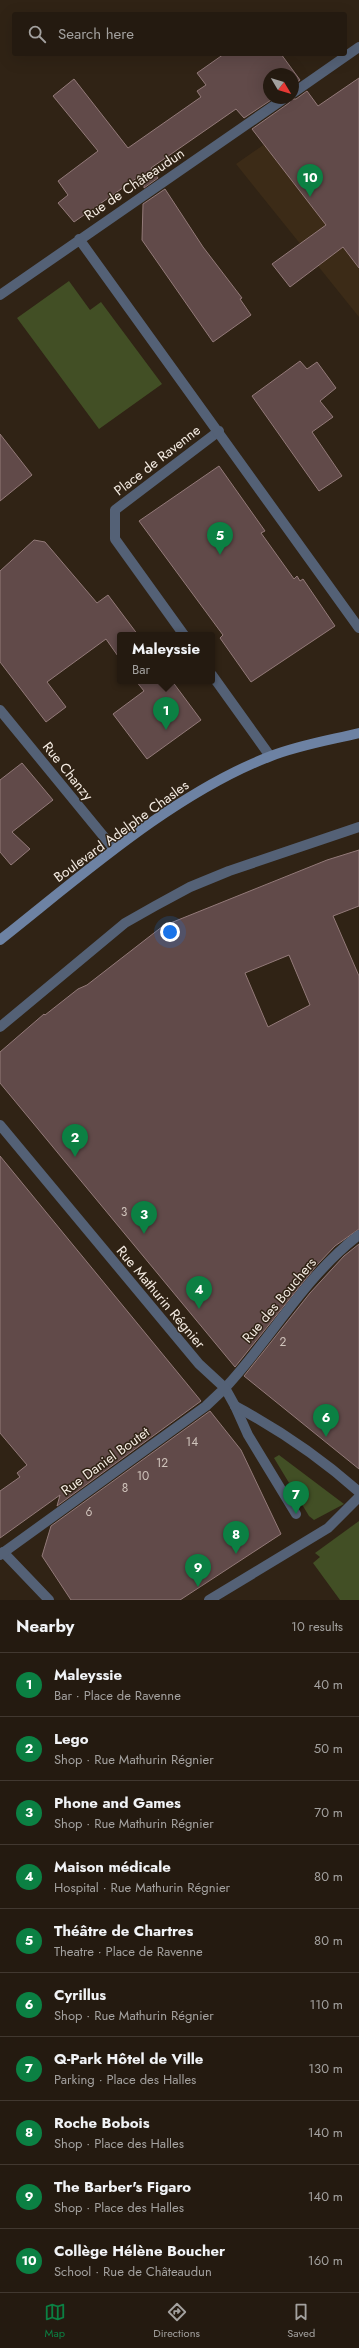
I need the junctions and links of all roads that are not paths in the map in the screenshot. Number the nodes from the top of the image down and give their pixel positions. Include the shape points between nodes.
1 (359, 47) edge
2 (347, 55) edge
3 (346, 56) edge
4 (299, 89) edge
5 (276, 104) edge
6 (79, 239) junction
7 (0, 295) edge
8 (219, 431) junction
9 (359, 628) edge
10 (182, 632) edge
11 (215, 679) edge
12 (0, 710) edge
13 (359, 733) edge
14 (270, 756) junction
15 (359, 827) edge
16 (114, 849) junction
17 (0, 940) edge
18 (0, 1027) edge
19 (0, 1125) edge
20 (359, 1234) edge
21 (225, 1388) junction
22 (235, 1406) junction
23 (359, 1492) edge
24 (359, 1497) edge
25 (296, 1514) dead end
26 (2, 1554) edge
27 (49, 1600) edge
28 (209, 1600) edge

1 - 2 street
3 - 4 street
5 - 6 street, Rue de Châteaudun
6 - 7 street, Rue de Châteaudun
6 - 8 street, Place de Ravenne
8 - 9 street, Place de Ravenne
8 - 10 street, Place de Ravenne via 115,510 115,539
11 - 14 street
12 - 16 street, Rue Chanzy
13 - 14 main road, Boulevard Adelphe Chasles
14 - 16 main road, Boulevard Adelphe Chasles via 202,789
15 - 18 street via 229,871 190,887 155,906 115,931
16 - 17 main road, Boulevard Adelphe Chasles
19 - 21 street, Rue Mathurin Régnier via 199,1364
20 - 21 street, Rue des Bouchers via 301,1294
21 - 22 street, Rue Mathurin Régnier
21 - 26 street, Rue Daniel Boutet via 206,1406
22 - 23 street via 266,1423
22 - 25 street, Rue Mathurin Régnier via 248,1435
24 - 28 street via 328,1528
26 - 27 street

